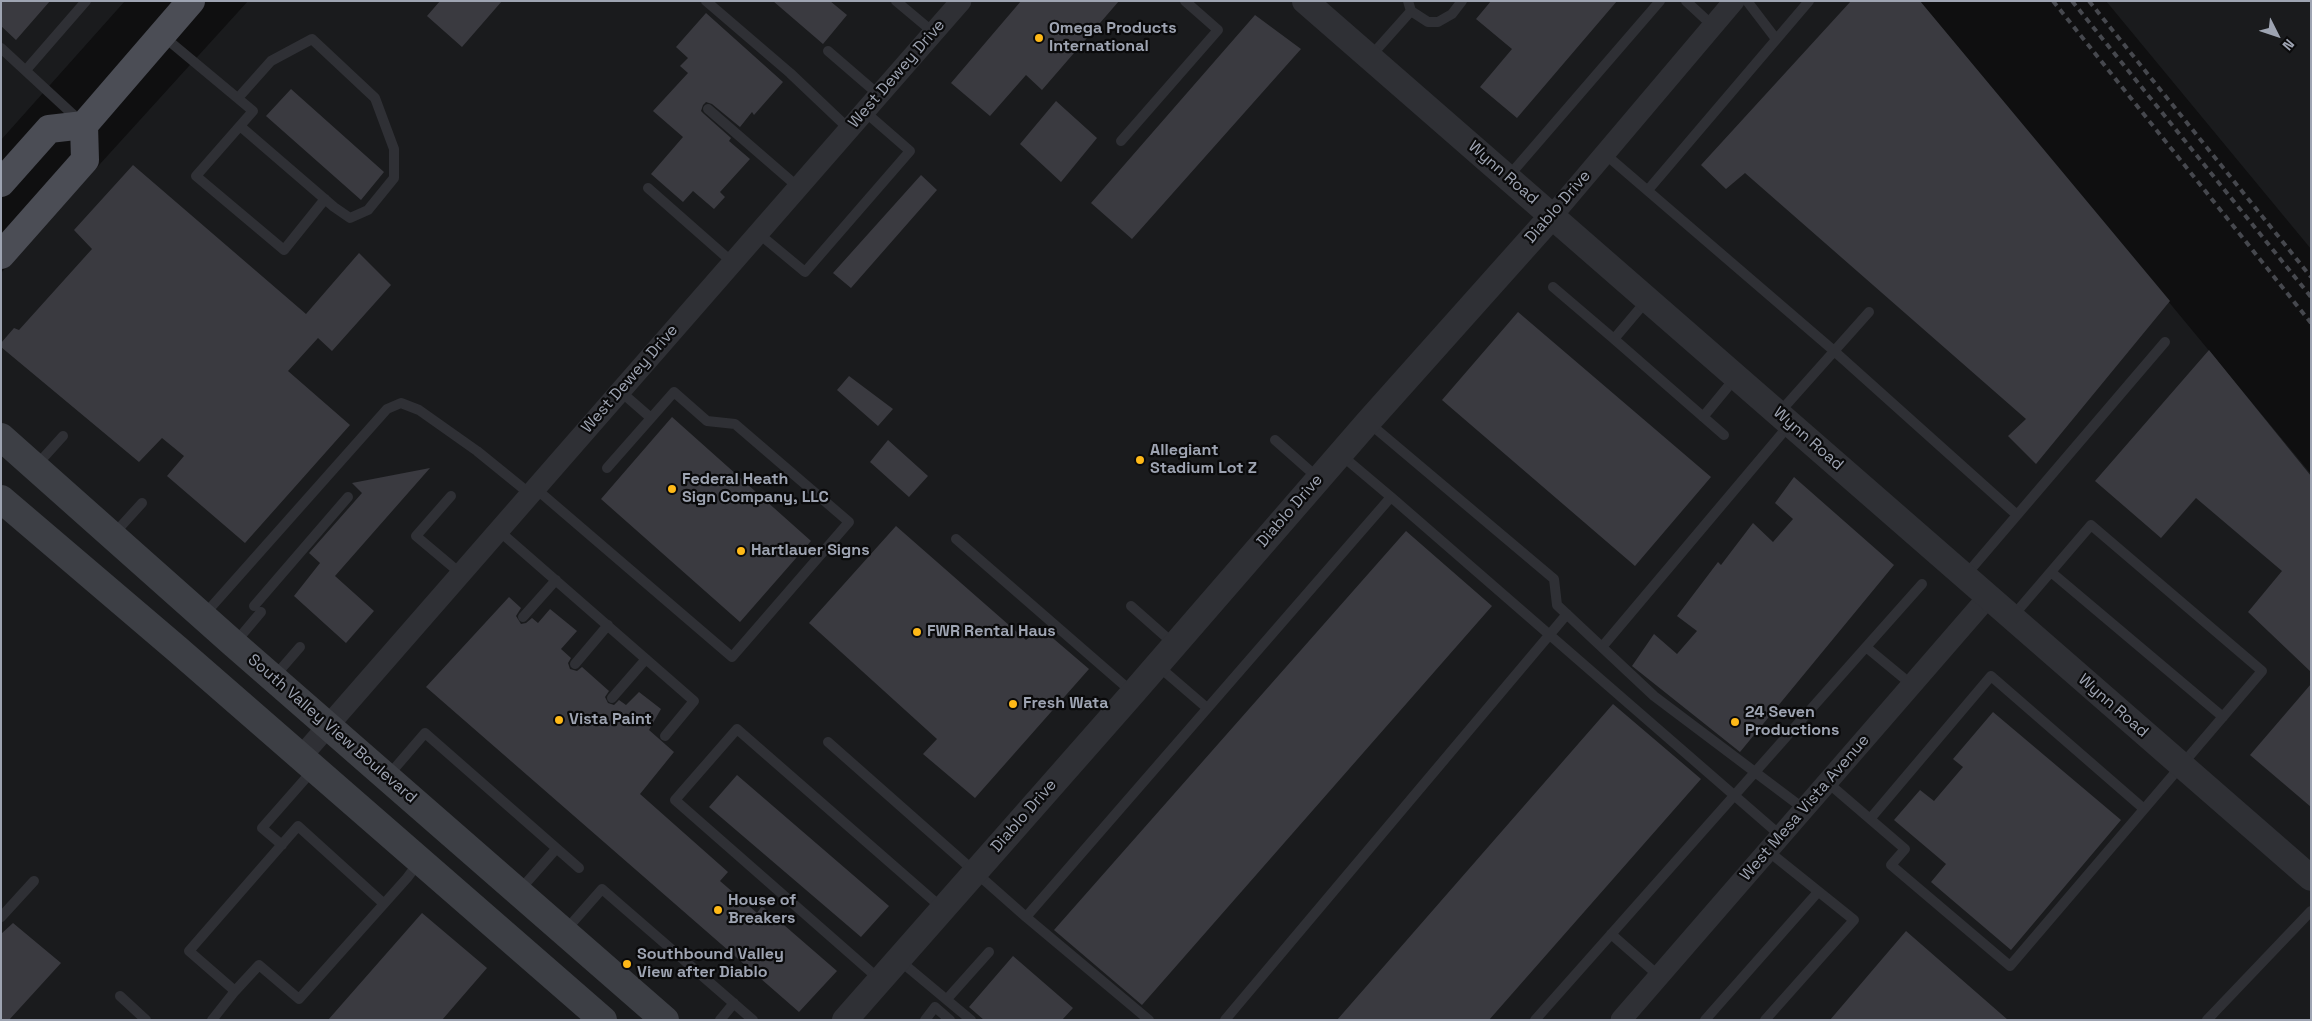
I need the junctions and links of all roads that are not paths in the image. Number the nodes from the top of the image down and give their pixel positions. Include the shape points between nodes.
1 (86, 1) edge
2 (191, 1) edge
3 (706, 1) edge
4 (896, 1) edge
5 (960, 1) edge
6 (1185, 1) edge
7 (1305, 1) edge
8 (1462, 1) edge
9 (1660, 1) edge
10 (1686, 1) edge
11 (1734, 1) edge
12 (1747, 1) edge
13 (1808, 1) edge
14 (1409, 6) edge
15 (1713, 26) junction
16 (933, 32) junction
17 (162, 35) junction
18 (1776, 39) junction
19 (1, 48) edge
20 (828, 51) dead end
21 (1370, 57) junction
22 (26, 70) junction
23 (879, 95) junction
24 (238, 98) junction
25 (708, 109) dead end
26 (864, 111) junction
27 (84, 125) junction
28 (240, 126) junction
29 (849, 129) junction
30 (1121, 141) dead end
31 (1605, 154) junction
32 (1508, 177) junction
33 (1, 183) edge
34 (798, 187) junction
35 (648, 188) dead end
36 (1648, 190) junction
37 (325, 199) junction
38 (1552, 216) junction
39 (758, 233) junction
40 (1, 255) edge
41 (732, 262) junction
42 (1553, 287) dead end
43 (1648, 300) junction
44 (1869, 312) dead end
45 (1614, 340) junction
46 (2165, 342) dead end
47 (1833, 350) junction
48 (1736, 376) junction
49 (620, 391) junction
50 (1703, 417) junction
51 (651, 418) junction
52 (1784, 419) junction
53 (1368, 422) junction
54 (1724, 435) dead end
55 (63, 436) dead end
56 (1, 437) edge
57 (1275, 440) dead end
58 (1340, 454) junction
59 (35, 466) junction
60 (607, 468) dead end
61 (1319, 478) junction
62 (532, 491) junction
63 (451, 496) dead end
64 (348, 497) dead end
65 (1391, 497) junction
66 (1, 499) edge
67 (142, 503) dead end
68 (2017, 515) junction
69 (498, 530) junction
70 (112, 536) junction
71 (956, 539) dead end
72 (2051, 572) junction
73 (460, 573) junction
74 (1965, 576) junction
75 (556, 580) junction
76 (1922, 584) dead end
77 (1988, 597) junction
78 (1131, 606) dead end
79 (1567, 614) junction
80 (204, 616) junction
81 (523, 617) dead end
82 (2012, 617) junction
83 (608, 625) junction
84 (1550, 634) junction
85 (234, 644) junction
86 (1175, 644) junction
87 (300, 647) dead end
88 (1602, 647) junction
89 (1866, 647) junction
90 (646, 659) junction
91 (575, 664) dead end
92 (1157, 665) junction
93 (274, 678) junction
94 (1912, 684) junction
95 (1133, 693) junction
96 (612, 698) dead end
97 (1207, 708) junction
98 (2223, 717) junction
99 (328, 726) junction
100 (665, 736) dead end
101 (828, 742) dead end
102 (307, 763) junction
103 (2181, 765) junction
104 (1755, 772) junction
105 (387, 777) junction
106 (1827, 782) junction
107 (1734, 797) junction
108 (2144, 809) junction
109 (1804, 810) junction
110 (1870, 818) junction
111 (1774, 843) junction
112 (282, 844) junction
113 (556, 848) junction
114 (420, 861) junction
115 (578, 868) dead end
116 (974, 873) junction
117 (2311, 878) edge
118 (34, 881) dead end
119 (519, 891) junction
120 (1818, 892) junction
121 (383, 903) junction
122 (943, 908) junction
123 (2311, 912) edge
124 (1, 917) edge
125 (1026, 917) junction
126 (565, 932) junction
127 (1611, 934) junction
128 (989, 952) dead end
129 (899, 959) junction
130 (1659, 976) junction
131 (880, 980) junction
132 (235, 992) junction
133 (120, 996) dead end
134 (947, 999) junction
135 (734, 1003) junction
136 (146, 1020) edge
137 (212, 1020) edge
138 (602, 1020) edge
139 (665, 1020) edge
140 (720, 1020) edge
141 (753, 1020) edge
142 (845, 1020) edge
143 (925, 1020) edge
144 (950, 1020) edge
145 (971, 1020) edge
146 (1149, 1020) edge
147 (1225, 1020) edge
148 (1535, 1020) edge
149 (1621, 1020) edge
150 (1706, 1020) edge
151 (1765, 1020) edge
152 (2207, 1020) edge

1 - 22 lane
2 - 17 main road
3 - 29 lane
4 - 16 lane
5 - 16 street, West Dewey Drive
6 - 30 lane via 1218,30
7 - 21 street, Wynn Road
8 - 14 lane via 1452,14 1438,22 1428,22
9 - 32 lane
10 - 15 lane
11 - 15 street, Diablo Drive
12 - 18 lane
13 - 18 lane
14 - 21 lane
15 - 31 street, Diablo Drive
16 - 23 street, West Dewey Drive
17 - 24 lane
17 - 27 main road
18 - 36 lane
19 - 22 lane
20 - 23 lane
21 - 32 street, Wynn Road
22 - 27 lane
23 - 26 street, West Dewey Drive
24 - 28 lane via 253,111
24 - 37 lane via 272,61 312,39 375,98 394,148 394,178 368,210 350,218
25 - 34 lane
26 - 29 street, West Dewey Drive
26 - 39 lane via 910,151 805,272
27 - 33 main road via 49,129
27 - 40 main road via 85,160
28 - 37 lane
28 - 37 lane via 196,176 284,250
29 - 34 street, West Dewey Drive
31 - 36 lane
31 - 38 street, Diablo Drive
32 - 38 street, Wynn Road
34 - 39 street, West Dewey Drive
35 - 41 lane
36 - 47 lane
38 - 43 street, Wynn Road
38 - 53 street, Diablo Drive
39 - 41 street, West Dewey Drive
41 - 49 street, West Dewey Drive
42 - 45 lane
43 - 45 lane
43 - 48 street, Wynn Road
44 - 47 lane
45 - 50 lane
46 - 68 lane
47 - 52 lane
47 - 68 lane
48 - 50 lane
48 - 52 street, Wynn Road
49 - 51 lane
49 - 62 street, West Dewey Drive
50 - 54 lane
51 - 60 lane
51 - 62 lane via 674,392 707,421 735,424 849,522 732,657
52 - 74 street, Wynn Road
52 - 88 lane
53 - 58 street, Diablo Drive
53 - 79 lane via 1554,579 1557,605
55 - 59 lane
56 - 59 main road, South Valley View Boulevard
57 - 61 lane
58 - 61 street, Diablo Drive
58 - 65 lane
59 - 70 main road, South Valley View Boulevard
61 - 86 street, Diablo Drive
62 - 69 street, West Dewey Drive
62 - 80 lane via 419,410 401,403 387,409
63 - 73 lane via 416,536
64 - 85 lane
65 - 84 lane
65 - 97 lane
66 - 102 main road
67 - 70 lane
68 - 74 lane
69 - 73 street, West Dewey Drive
69 - 75 lane
70 - 80 main road, South Valley View Boulevard
71 - 95 lane
72 - 82 lane
72 - 98 lane
72 - 98 lane via 2091,525 2262,670
73 - 99 street, West Dewey Drive
74 - 77 street, Wynn Road
75 - 81 lane
75 - 83 lane
76 - 89 lane
77 - 82 street, Wynn Road
77 - 94 street, West Mesa Vista Avenue
78 - 86 lane
79 - 84 lane
79 - 88 lane
80 - 85 main road, South Valley View Boulevard
82 - 103 street, Wynn Road
83 - 90 lane
83 - 91 lane
84 - 107 lane
84 - 147 lane
85 - 93 main road, South Valley View Boulevard
86 - 92 street, Diablo Drive
87 - 93 lane
88 - 104 lane via 1654,696
89 - 94 lane
89 - 104 lane
90 - 96 lane
90 - 100 lane via 694,701
92 - 95 street, Diablo Drive
92 - 97 lane
93 - 99 main road, South Valley View Boulevard
94 - 106 street, West Mesa Vista Avenue
95 - 116 street, Diablo Drive
97 - 125 lane
98 - 103 lane
99 - 102 street, West Dewey Drive
99 - 105 main road, South Valley View Boulevard
101 - 116 lane
102 - 112 lane via 262,828
102 - 114 main road
103 - 108 lane
103 - 117 street, Wynn Road
104 - 107 lane
104 - 109 lane
105 - 113 lane via 425,734
105 - 119 main road, South Valley View Boulevard
106 - 109 street, West Mesa Vista Avenue
106 - 110 lane
107 - 111 lane
107 - 127 lane
108 - 110 lane via 1991,676
108 - 110 lane via 2010,966 1891,865 1905,848
109 - 111 street, West Mesa Vista Avenue
111 - 120 lane
111 - 130 street, West Mesa Vista Avenue
112 - 121 lane via 298,826
112 - 132 lane via 189,951
113 - 115 lane
113 - 119 lane
114 - 121 lane
114 - 138 main road
116 - 122 street, Diablo Drive
116 - 125 lane
118 - 124 lane
119 - 126 main road, South Valley View Boulevard
120 - 150 lane
120 - 151 lane via 1854,920
121 - 132 lane via 299,1000 259,965
122 - 129 street, Diablo Drive
122 - 131 lane via 737,729 675,800
123 - 152 lane
125 - 146 lane
126 - 135 lane via 602,889
126 - 139 main road, South Valley View Boulevard
127 - 130 lane
127 - 148 lane
128 - 134 lane
129 - 131 street, Diablo Drive
129 - 134 lane
130 - 149 street, West Mesa Vista Avenue
131 - 142 street, Diablo Drive
132 - 137 lane
133 - 136 lane
134 - 145 lane
135 - 140 lane
135 - 141 lane
143 - 144 lane via 935,1007

